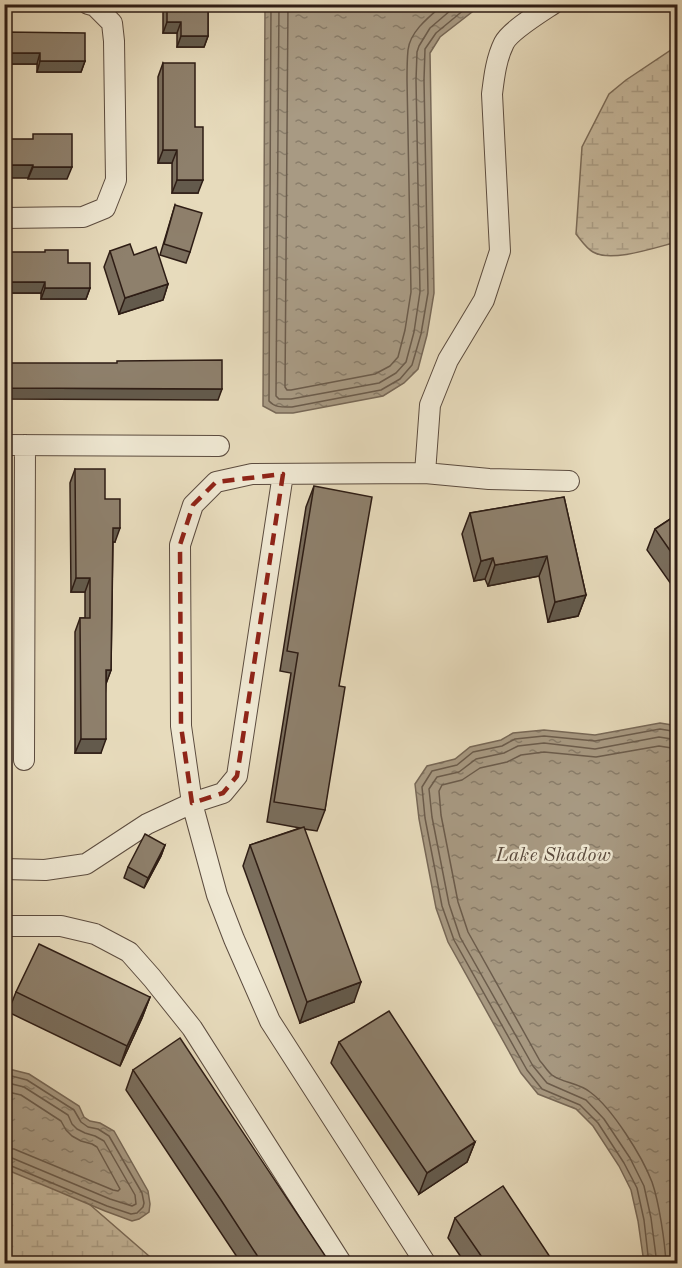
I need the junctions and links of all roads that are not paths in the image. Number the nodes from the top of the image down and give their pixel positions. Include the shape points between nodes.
1 (88, 4) edge
2 (552, 4) edge
3 (4, 218) edge
4 (4, 445) edge
5 (25, 445) junction
6 (219, 446) dead end
7 (425, 473) junction
8 (283, 474) junction
9 (568, 481) dead end
10 (24, 760) dead end
11 (192, 803) junction
12 (4, 869) edge
13 (4, 926) edge
14 (342, 1263) edge
15 (426, 1263) edge

1 - 3 street via 112,23 116,180 105,208 83,217
2 - 7 street via 505,41 495,73 492,94 500,251 484,300 448,360 430,405
4 - 5 street
5 - 6 street
5 - 10 street
7 - 8 street
7 - 9 street
8 - 11 street via 237,776 223,793
8 - 11 street via 252,474 216,482 193,506 180,545 181,726
11 - 12 street via 147,824 86,864 45,870
11 - 15 street via 217,895 270,1020
13 - 14 street via 61,926 95,934 129,952 192,1028

